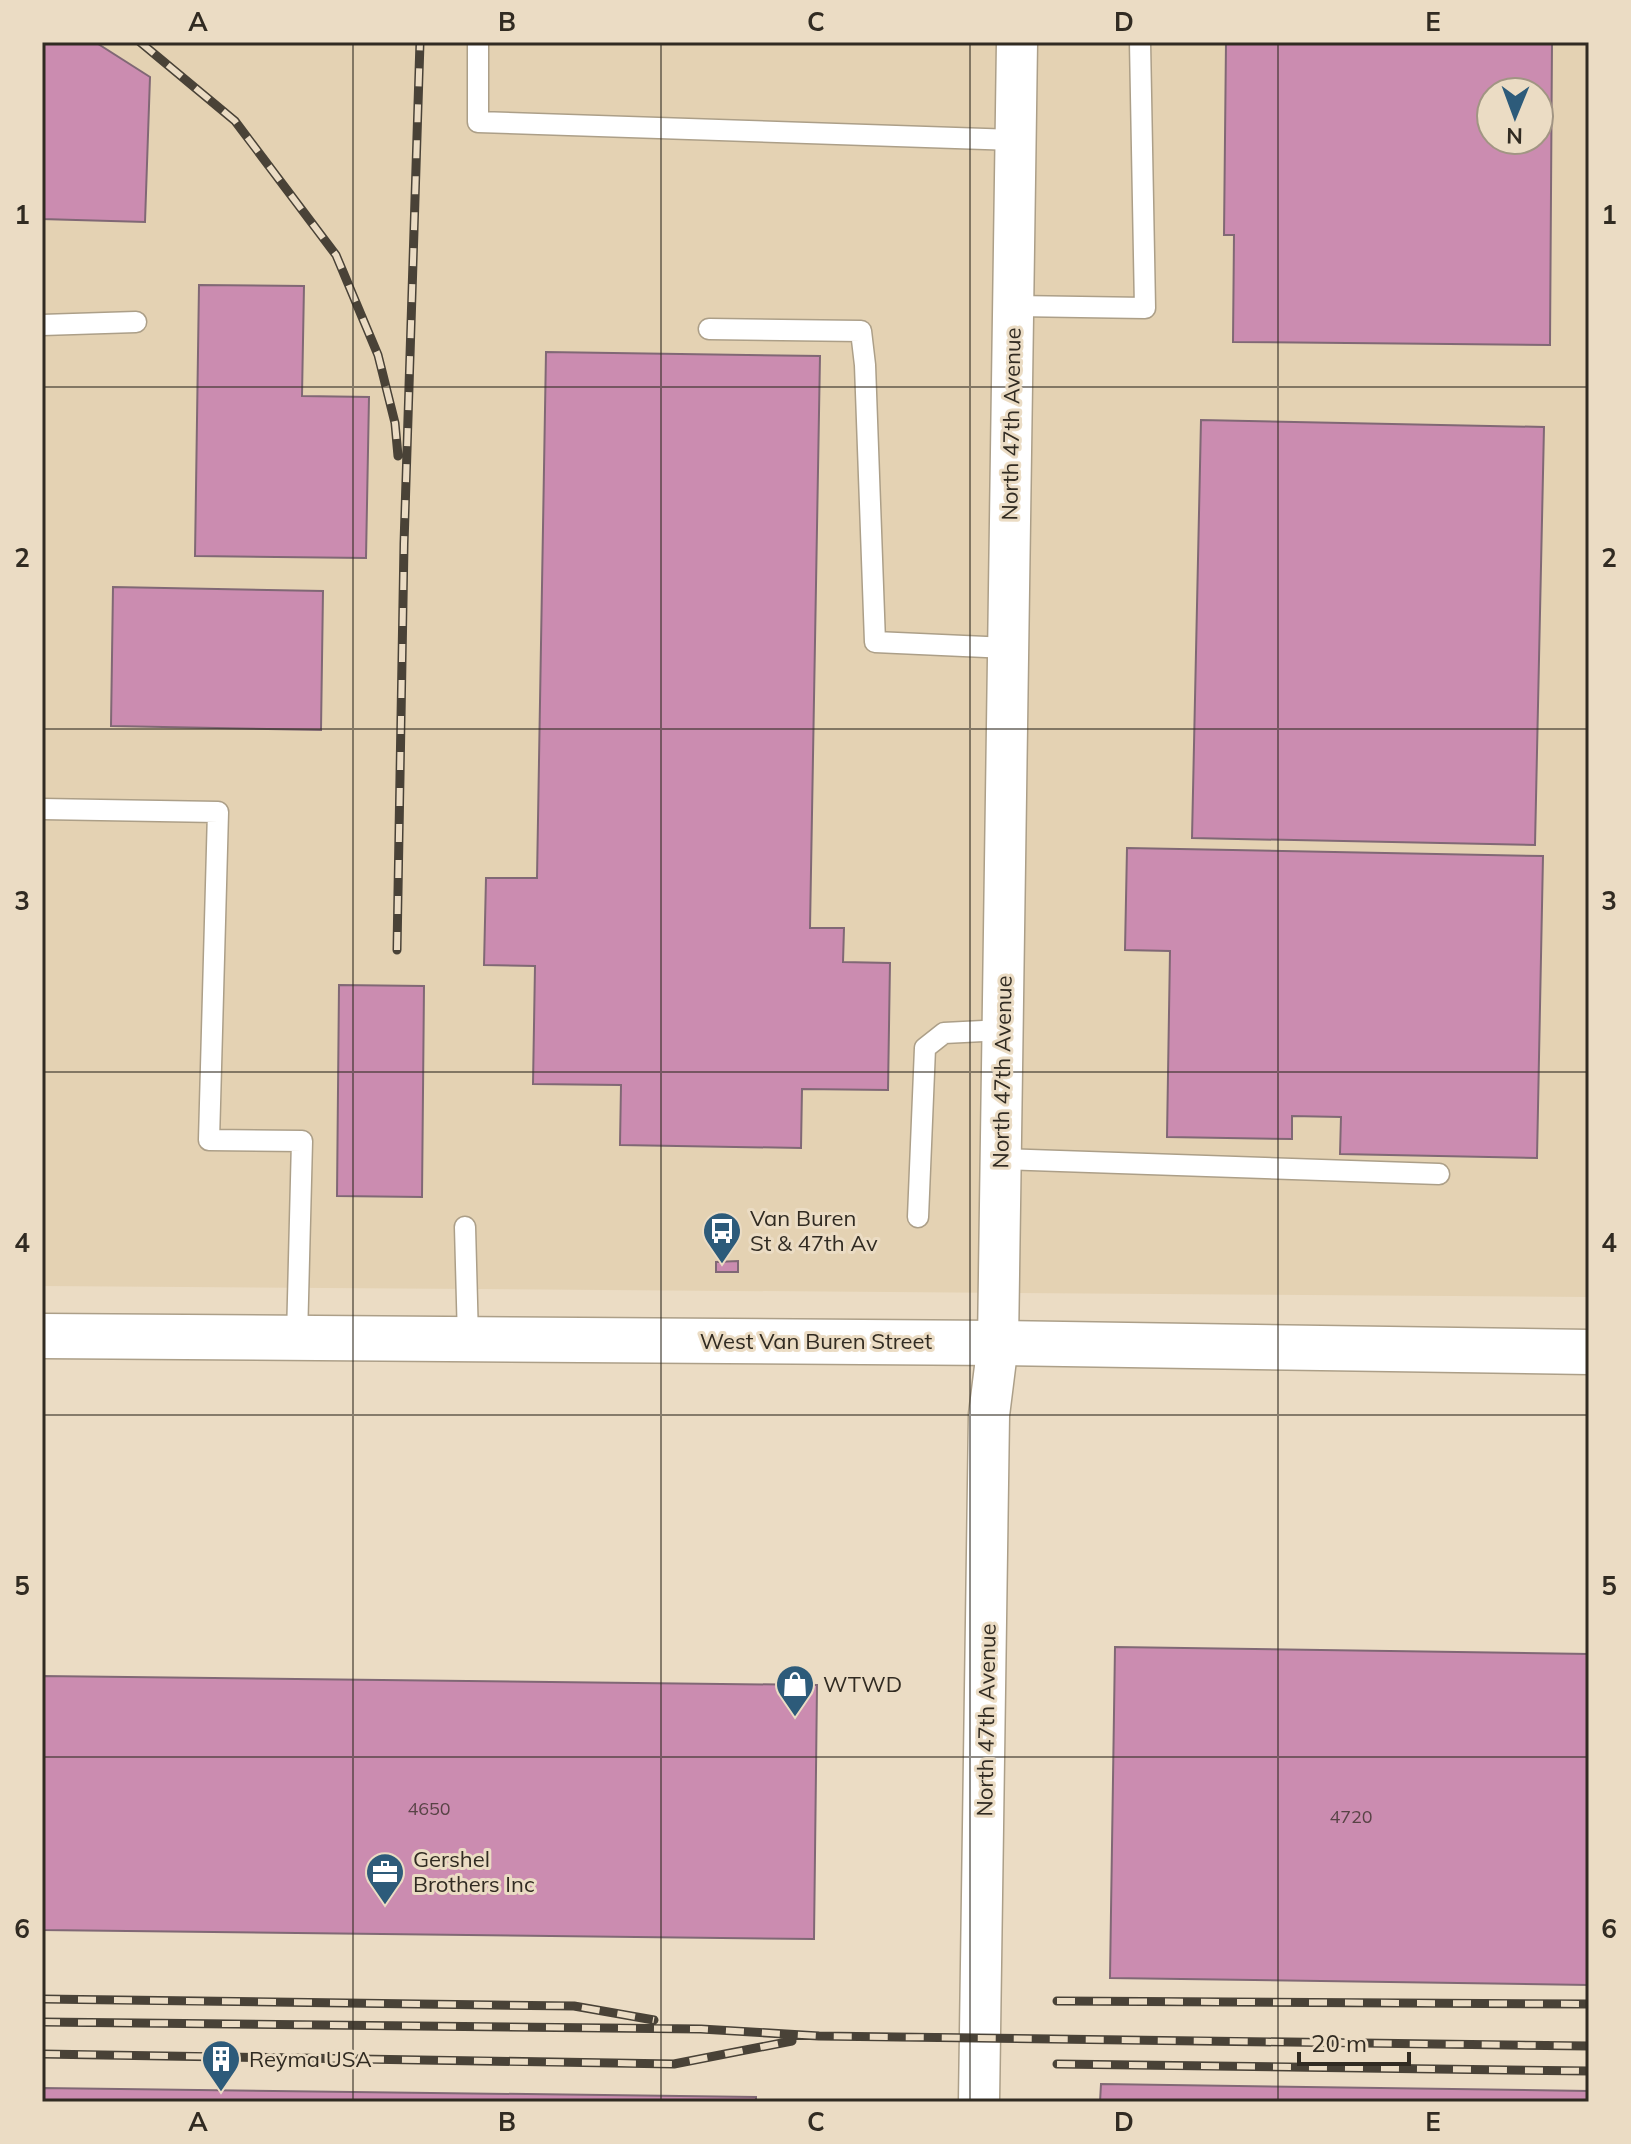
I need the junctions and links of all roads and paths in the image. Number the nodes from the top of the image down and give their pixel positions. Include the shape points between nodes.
1 (478, 42) edge
2 (1017, 42) edge
3 (1140, 42) edge
4 (1015, 140) junction
5 (1013, 306) junction
6 (136, 322) dead end
7 (42, 325) edge
8 (709, 329) dead end
9 (1008, 648) junction
10 (42, 809) edge
11 (1003, 1030) junction
12 (1001, 1159) junction
13 (1439, 1174) dead end
14 (918, 1217) dead end
15 (465, 1227) dead end
16 (42, 1336) edge
17 (297, 1338) junction
18 (468, 1339) junction
19 (998, 1343) junction
20 (1589, 1352) edge
21 (979, 2102) edge

1 - 4 lane via 478,122
2 - 4 street, North 47th Avenue
3 - 5 lane via 1145,308
4 - 5 street, North 47th Avenue
5 - 9 street, North 47th Avenue
6 - 7 lane
8 - 9 lane via 861,331 875,642
9 - 11 street, North 47th Avenue
10 - 17 lane via 218,812 209,1140 302,1141
11 - 12 street, North 47th Avenue
11 - 14 lane via 944,1033 925,1048
12 - 13 lane
12 - 19 street, North 47th Avenue
15 - 18 lane
16 - 17 main road, West Van Buren Street
17 - 18 main road, West Van Buren Street
18 - 19 main road, West Van Buren Street
19 - 20 main road, West Van Buren Street
19 - 21 street, North 47th Avenue via 989,1415

